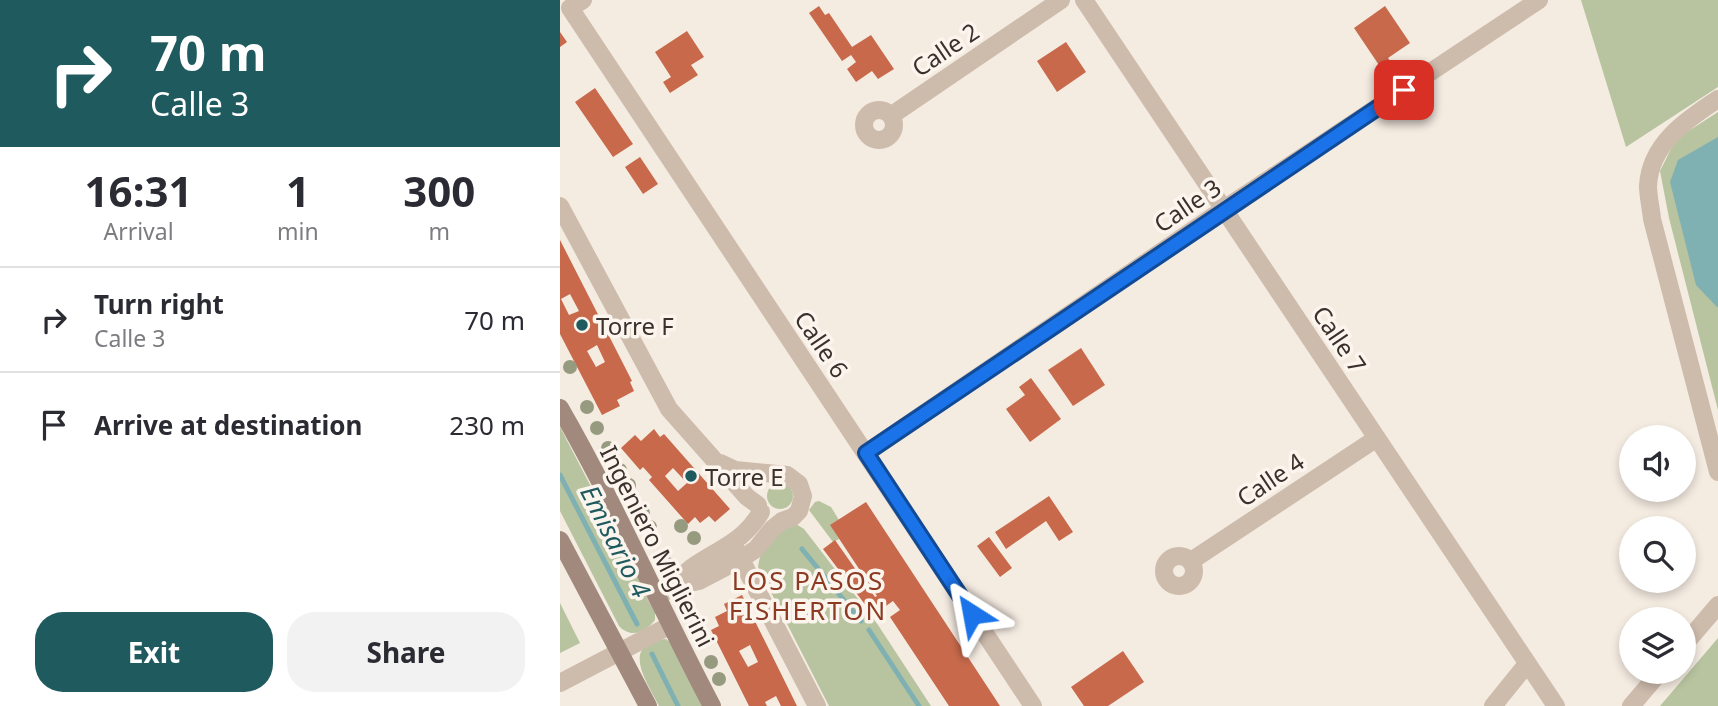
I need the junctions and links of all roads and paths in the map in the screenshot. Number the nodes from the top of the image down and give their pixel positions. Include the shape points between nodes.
1 (1061, 0) edge
2 (1084, 0) edge
3 (1539, 0) edge
4 (577, 4) edge
5 (1718, 99) edge
6 (891, 116) dead end
7 (560, 206) edge
8 (1224, 209) junction
9 (560, 408) edge
10 (1377, 438) junction
11 (866, 453) junction
12 (717, 462) junction
13 (1718, 472) edge
14 (779, 474) junction
15 (760, 508) junction
16 (782, 521) junction
17 (560, 540) edge
18 (737, 552) junction
19 (1191, 561) dead end
20 (655, 597) junction
21 (1718, 605) edge
22 (669, 626) junction
23 (1696, 631) edge
24 (621, 651) junction
25 (1527, 664) junction
26 (560, 683) edge
27 (1650, 684) edge
28 (648, 706) edge
29 (712, 706) edge
30 (817, 706) edge
31 (1033, 706) edge
32 (1493, 706) edge
33 (1556, 706) edge
34 (1631, 706) edge

1 - 6 street, Calle 2
2 - 8 street, Calle 7
3 - 8 street, Calle 3
4 - 11 street, Calle 6
5 - 13 street via 1674,130 1655,154 1648,185 1652,219
7 - 12 street via 669,410
8 - 10 street, Calle 7
8 - 11 street, Calle 3
9 - 20 main road, Ingeniero Miglierini
10 - 19 street, Calle 4
10 - 25 street, Calle 7
11 - 31 street, Calle 6
12 - 14 street via 735,470
12 - 15 street
14 - 15 street via 761,484 757,494
14 - 16 street via 794,479 803,496 799,511
15 - 16 street
15 - 18 street
16 - 18 street via 756,549
17 - 24 main road
18 - 20 street via 691,567 675,586
18 - 30 street
20 - 22 main road, Ingeniero Miglierini
21 - 23 street
22 - 24 street
22 - 29 main road, Ingeniero Miglierini
24 - 26 street
24 - 28 main road
25 - 32 street
25 - 33 street, Calle 7
27 - 34 street

